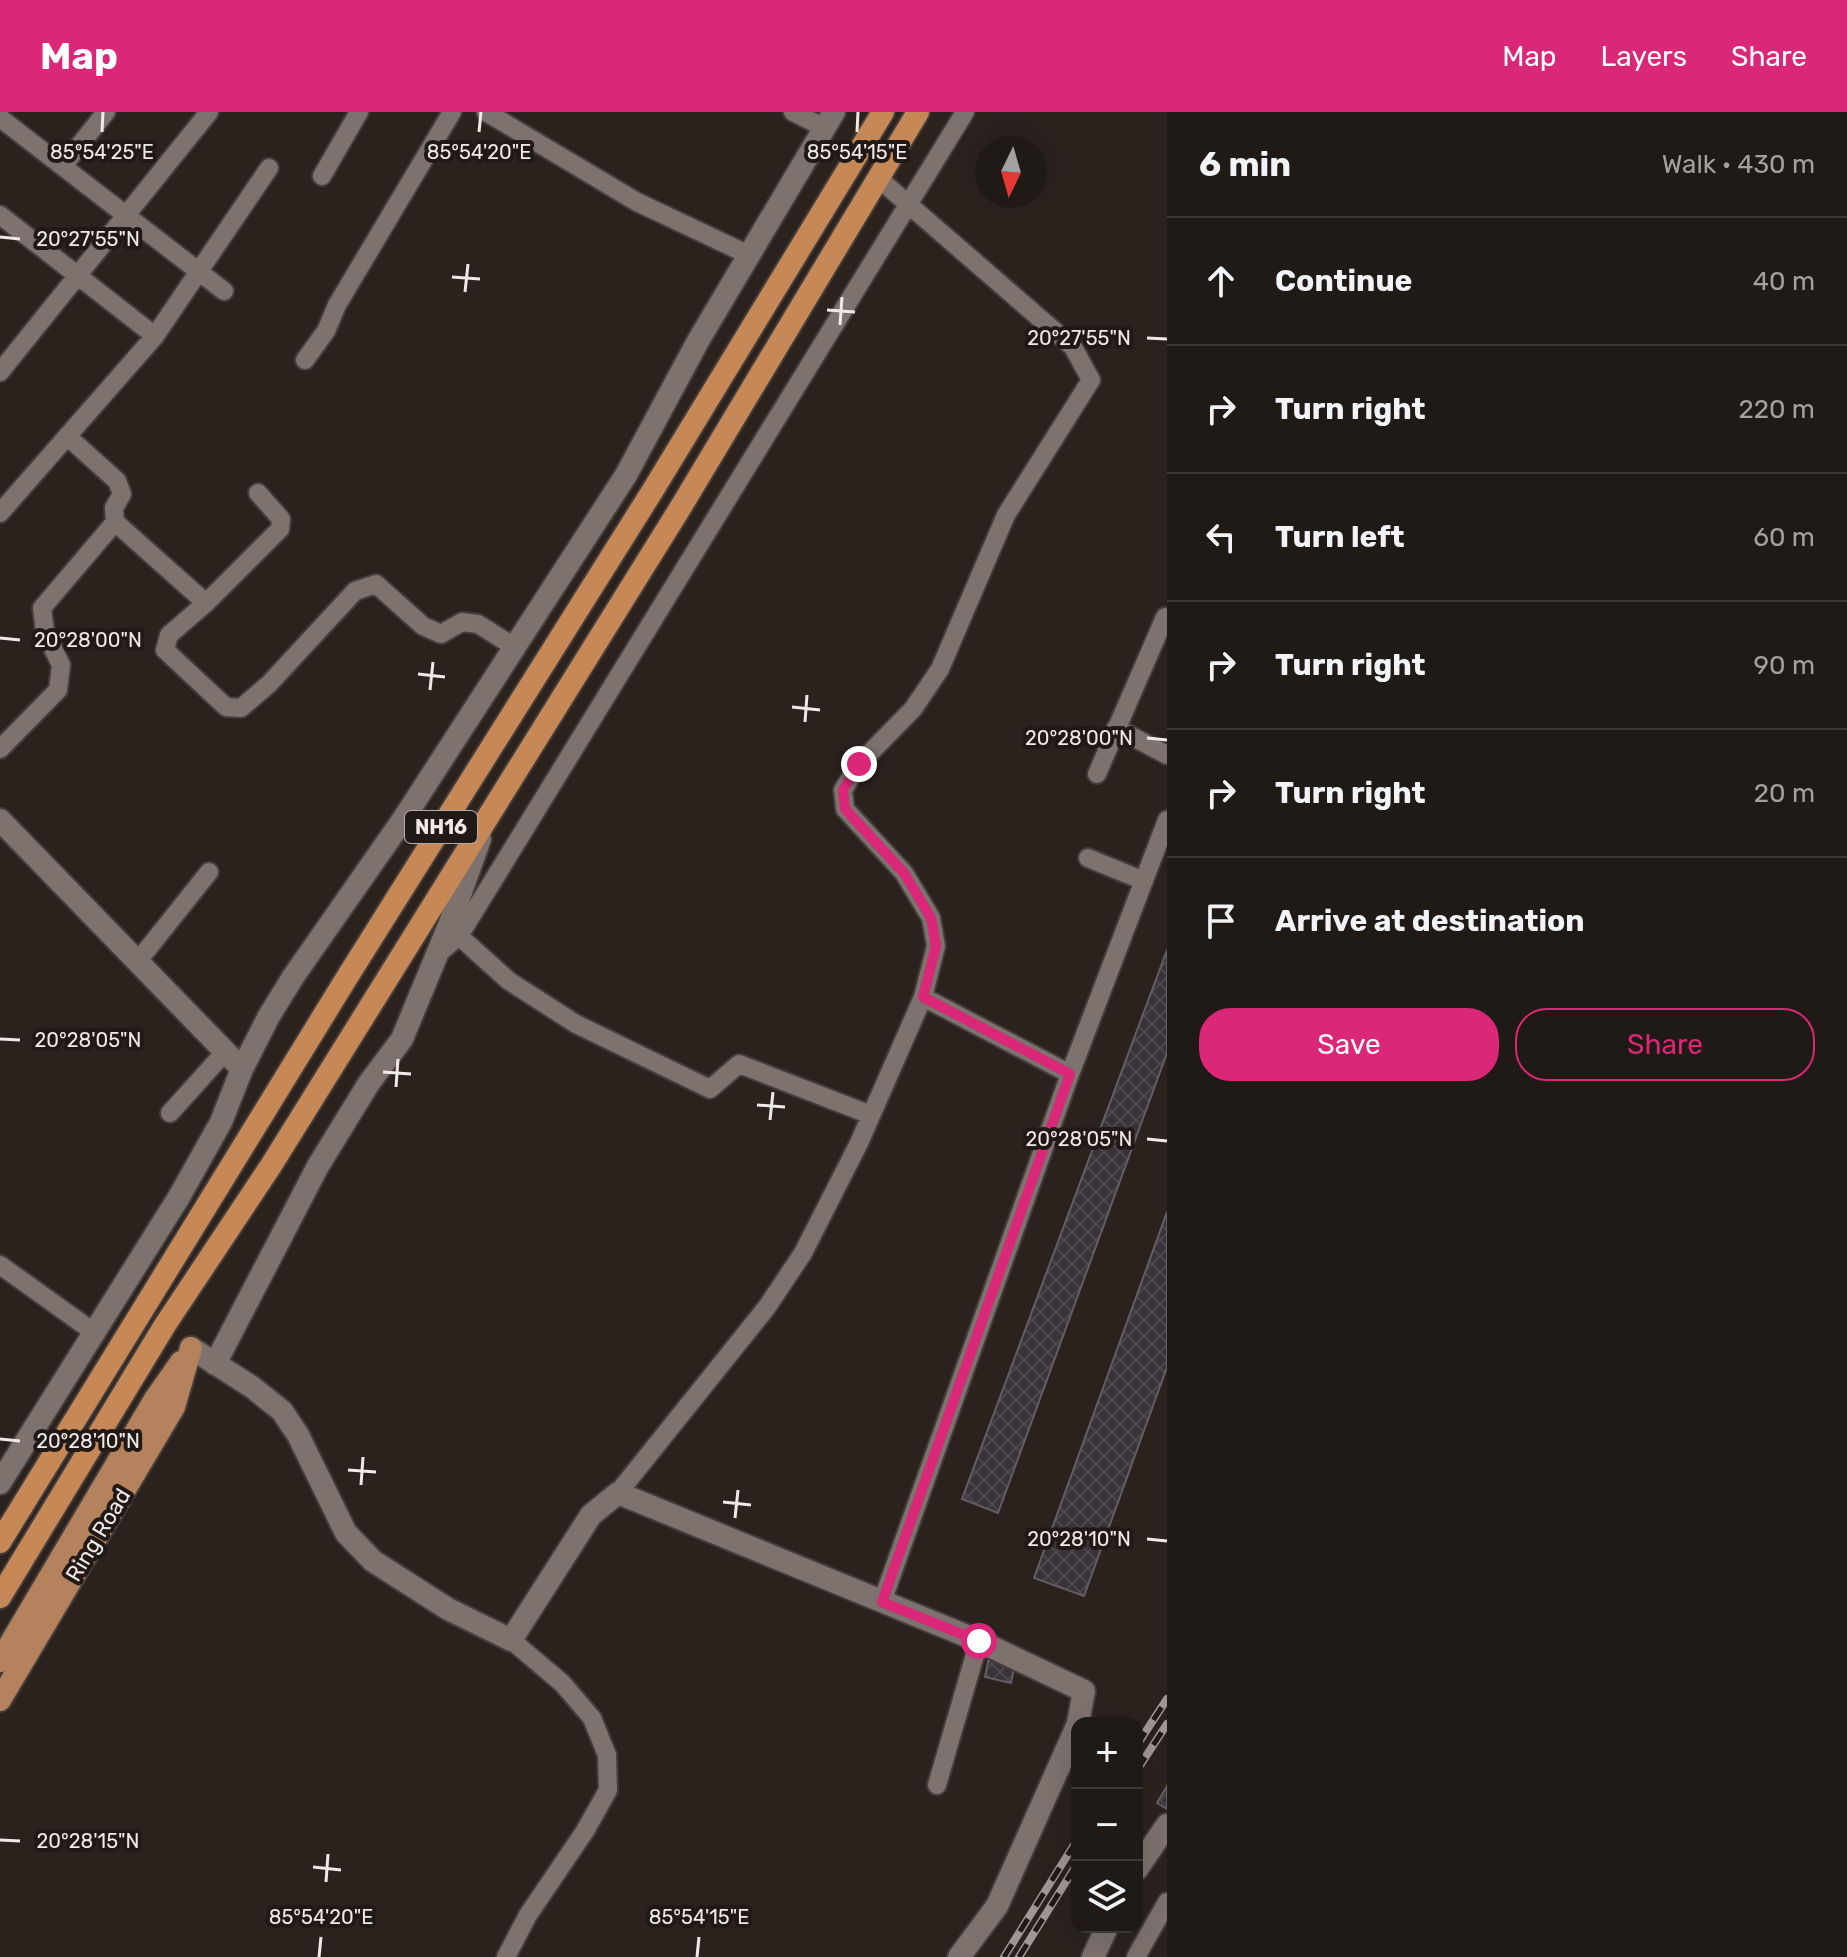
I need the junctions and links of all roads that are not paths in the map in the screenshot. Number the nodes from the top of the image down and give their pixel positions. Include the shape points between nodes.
1 (106, 112) edge
2 (209, 112) edge
3 (359, 112) edge
4 (452, 112) edge
5 (486, 112) edge
6 (793, 112) edge
7 (883, 112) edge
8 (918, 112) edge
9 (965, 112) edge
10 (0, 118) edge
11 (829, 120) edge
12 (63, 166) junction
13 (269, 168) dead end
14 (322, 176) dead end
15 (878, 178) junction
16 (908, 204) junction
17 (0, 215) edge
18 (125, 215) junction
19 (749, 255) junction
20 (199, 272) junction
21 (77, 276) junction
22 (224, 291) dead end
23 (155, 336) junction
24 (305, 360) dead end
25 (0, 372) edge
26 (67, 436) junction
27 (258, 493) dead end
28 (0, 513) edge
29 (115, 522) junction
30 (206, 603) junction
31 (1165, 617) edge
32 (516, 648) junction
33 (1116, 728) junction
34 (0, 749) edge
35 (1167, 755) edge
36 (1097, 774) dead end
37 (488, 816) junction
38 (0, 820) edge
39 (1167, 820) edge
40 (1088, 858) dead end
41 (209, 872) dead end
42 (1144, 881) junction
43 (459, 936) junction
44 (437, 955) junction
45 (138, 961) junction
46 (923, 997) junction
47 (225, 1052) junction
48 (242, 1069) junction
49 (1070, 1074) junction
50 (170, 1113) dead end
51 (871, 1115) junction
52 (0, 1265) edge
53 (165, 1325) junction
54 (95, 1333) junction
55 (191, 1348) junction
56 (215, 1364) junction
57 (0, 1483) edge
58 (618, 1493) junction
59 (0, 1542) edge
60 (0, 1597) edge
61 (882, 1602) junction
62 (511, 1640) junction
63 (979, 1641) junction
64 (0, 1661) edge
65 (0, 1700) edge
66 (1079, 1717) edge
67 (1071, 1741) edge
68 (937, 1785) dead end
69 (1167, 1825) edge
70 (1142, 1861) edge
71 (1167, 1902) edge
72 (1104, 1933) edge
73 (506, 1957) edge
74 (959, 1957) edge
75 (1093, 1957) edge
76 (1136, 1957) edge

1 - 12 street
2 - 18 street
3 - 14 street
4 - 24 street
5 - 19 street via 637,202
6 - 11 street
7 - 59 highway, NH16
8 - 15 highway, NH16
9 - 16 street
10 - 12 street
11 - 19 street
12 - 18 street
13 - 20 street
15 - 16 street
15 - 37 highway, NH16
16 - 43 street
16 - 46 street via 1073,347 1091,380 1006,515 940,669 843,790 845,809 904,873 931,918 936,946
17 - 21 street
18 - 20 street
18 - 21 street
19 - 32 street via 626,475
20 - 22 street
20 - 23 street
21 - 23 street
21 - 25 street
23 - 26 street
26 - 28 street
26 - 29 street via 117,481 122,494 114,508
27 - 30 street via 281,519 280,529
29 - 30 street
29 - 34 street via 42,608 45,632 61,665 58,690
30 - 32 street via 169,635 165,650 226,707 241,708 355,591 376,584 423,626 441,634 462,622 478,624
31 - 33 street
32 - 48 street via 293,977
33 - 35 street
33 - 36 street
37 - 44 street
37 - 53 highway, NH16 via 272,1164
38 - 45 street
39 - 42 street
40 - 42 street
41 - 45 street
42 - 49 street
43 - 44 street
43 - 51 street via 509,981 576,1024 710,1089 739,1064
44 - 56 street via 402,1039 318,1166
45 - 47 street
46 - 49 street
46 - 51 street
47 - 48 street
47 - 50 street
48 - 54 street via 200,1160
49 - 61 street
51 - 58 street via 803,1253 767,1307
52 - 54 street
53 - 55 main road
53 - 60 highway, NH16
54 - 57 street
55 - 56 street
55 - 64 main road, Ring Road via 155,1399
55 - 65 main road, Ring Road via 174,1407
56 - 62 street via 282,1411 346,1533 373,1561 448,1609
58 - 61 street
58 - 62 street via 591,1515
61 - 63 street
62 - 73 street via 562,1683 592,1718 607,1755 608,1790
63 - 66 street via 1084,1691
63 - 68 street
67 - 74 street via 997,1906
69 - 70 street
71 - 76 street
72 - 75 street

